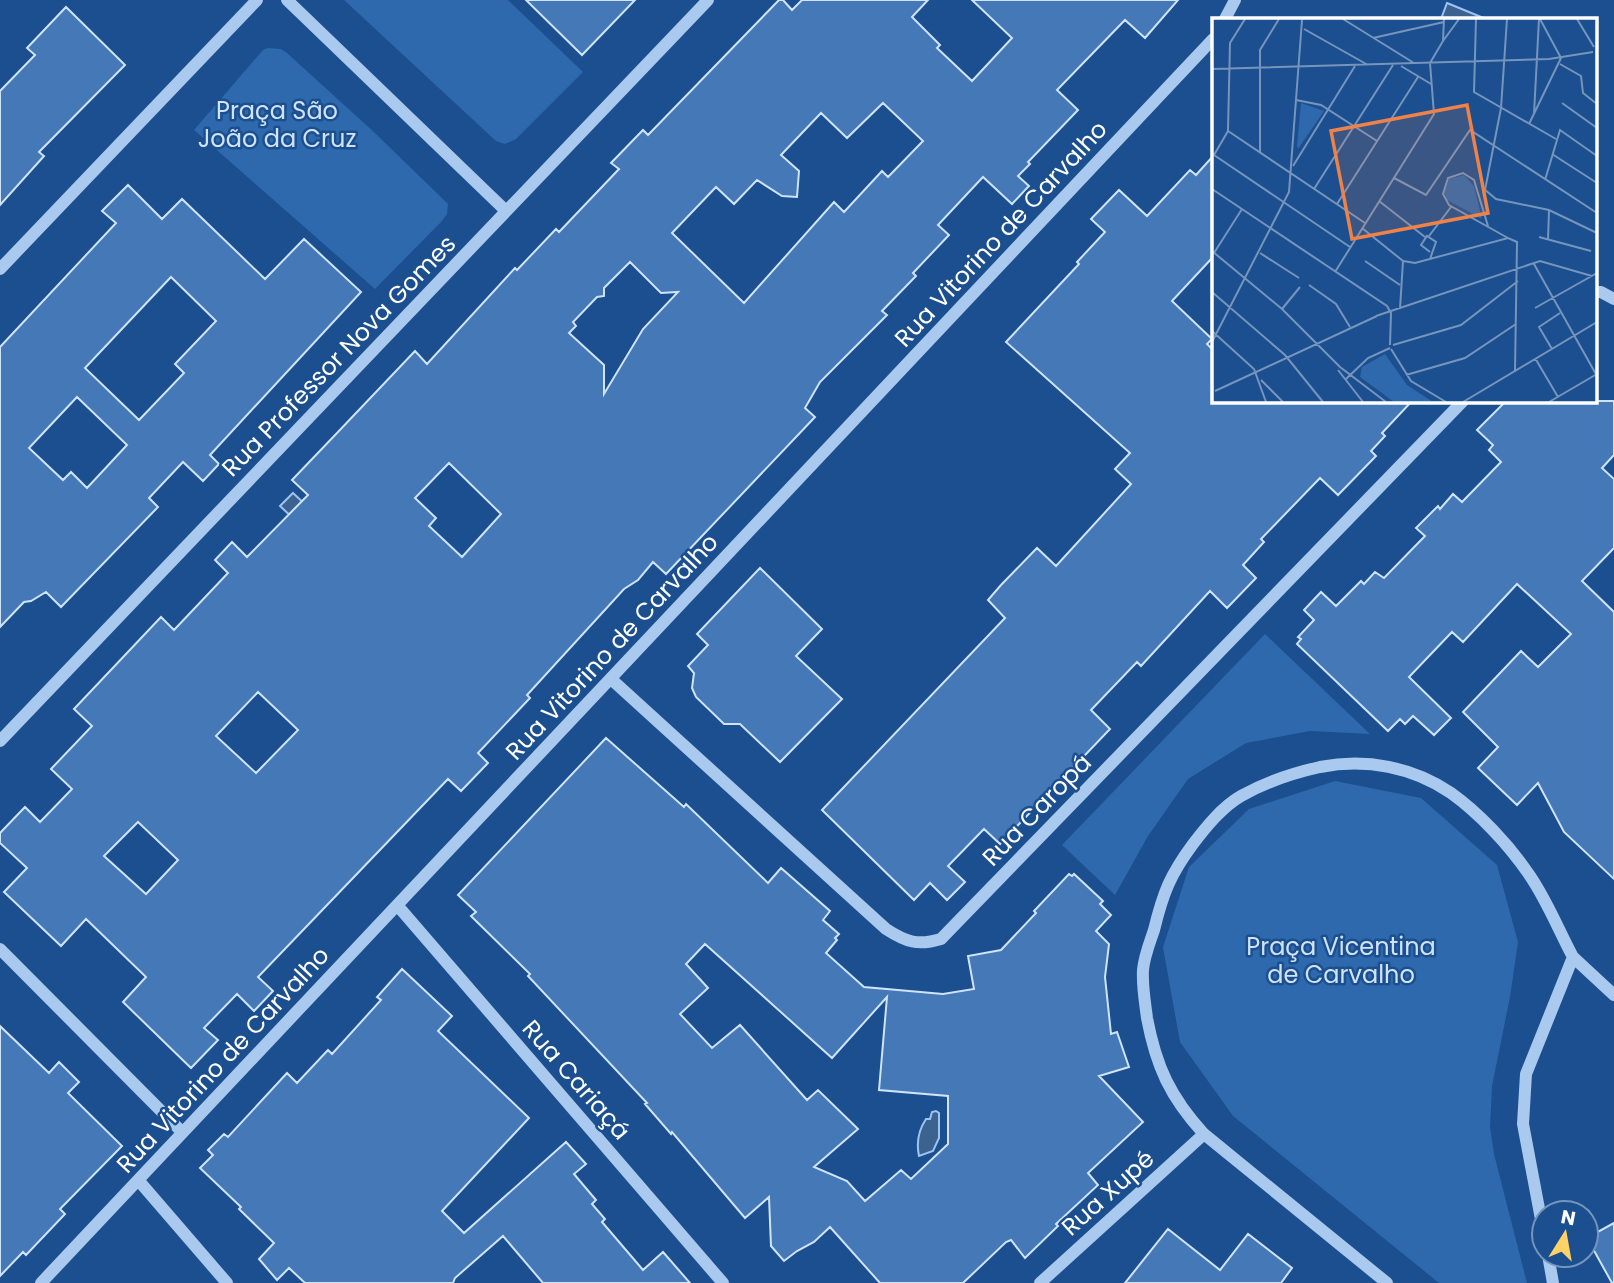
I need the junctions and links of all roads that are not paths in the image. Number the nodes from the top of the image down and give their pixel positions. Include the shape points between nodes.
1 (257, 0) edge
2 (287, 0) edge
3 (708, 0) edge
4 (1235, 0) edge
5 (1226, 18) edge
6 (1212, 40) edge
7 (506, 211) junction
8 (0, 269) edge
9 (1596, 292) edge
10 (1614, 299) edge
11 (1462, 402) edge
12 (611, 679) junction
13 (0, 741) edge
14 (397, 905) junction
15 (0, 949) edge
16 (1573, 957) junction
17 (1614, 995) edge
18 (182, 1132) junction
19 (1204, 1134) junction
20 (139, 1181) junction
21 (1537, 1199) edge
22 (41, 1283) edge
23 (227, 1283) edge
24 (723, 1283) edge
25 (1040, 1283) edge
26 (1387, 1283) edge

1 - 8 street
2 - 7 street
3 - 7 street, Rua Professor Nova Gomes
4 - 5 street
6 - 12 street, Rua Vitorino de Carvalho
7 - 13 street, Rua Professor Nova Gomes
9 - 10 street
11 - 12 street, Rua Caropá via 941,939 916,944 886,929
12 - 14 street, Rua Vitorino de Carvalho
14 - 18 street, Rua Vitorino de Carvalho
14 - 24 street, Rua Cariaçá
15 - 18 street
16 - 17 street
16 - 19 street via 1528,873 1481,818 1450,793 1415,773 1372,764 1339,763 1272,781 1239,797 1207,826 1182,859 1164,891 1143,969 1152,1044 1164,1080
16 - 21 street via 1526,1074 1523,1124
18 - 20 street, Rua Vitorino de Carvalho
19 - 25 street, Rua Xupé
19 - 26 street
20 - 22 street, Rua Vitorino de Carvalho
20 - 23 street

